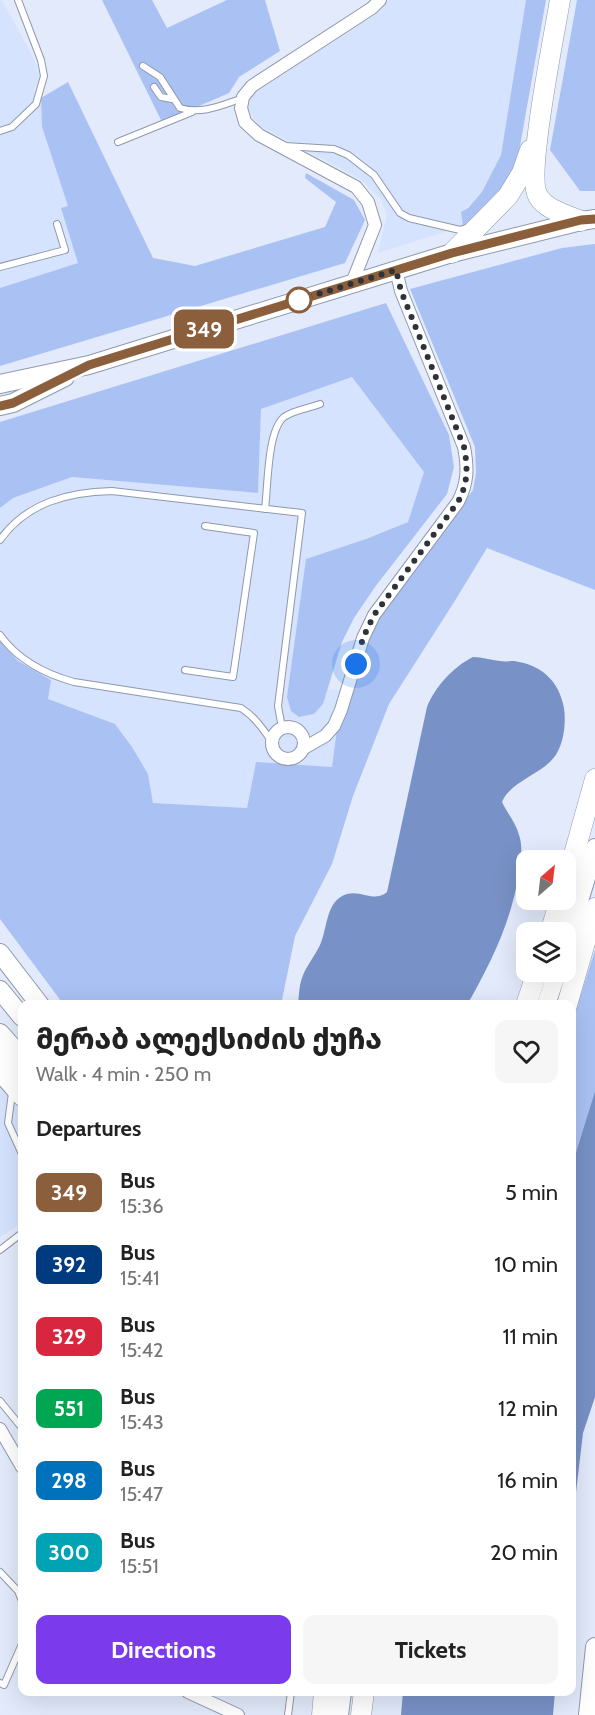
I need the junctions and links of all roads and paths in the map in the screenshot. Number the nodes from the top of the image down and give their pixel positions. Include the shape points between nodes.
1 (18, 0) edge
2 (380, 0) edge
3 (560, 0) edge
4 (143, 66) dead end
5 (154, 87) dead end
6 (243, 97) junction
7 (172, 99) junction
8 (192, 112) junction
9 (538, 128) junction
10 (0, 131) edge
11 (118, 142) dead end
12 (278, 146) junction
13 (588, 220) edge
14 (57, 224) dead end
15 (481, 224) junction
16 (452, 253) junction
17 (0, 267) edge
18 (396, 270) junction
19 (352, 283) junction
20 (89, 365) junction
21 (2, 384) edge
22 (320, 404) dead end
23 (0, 406) edge
24 (266, 509) junction
25 (205, 526) dead end
26 (0, 540) edge
27 (0, 634) edge
28 (185, 670) dead end
29 (282, 728) junction
30 (272, 742) junction
31 (304, 748) junction
32 (595, 779) edge
33 (595, 848) edge
34 (575, 850) edge
35 (595, 908) edge
36 (573, 922) edge
37 (0, 953) edge
38 (534, 982) edge
39 (554, 982) edge
40 (0, 990) edge
41 (36, 1000) edge
42 (528, 1000) edge
43 (548, 1000) edge
44 (568, 1000) edge
45 (18, 1012) edge
46 (0, 1033) edge
47 (0, 1049) edge
48 (0, 1058) edge
49 (17, 1078) edge
50 (18, 1145) edge
51 (18, 1236) edge
52 (0, 1250) edge
53 (0, 1401) edge
54 (18, 1423) edge
55 (0, 1429) edge
56 (5, 1449) edge
57 (18, 1463) edge
58 (0, 1572) edge
59 (18, 1591) edge
60 (595, 1647) edge
61 (18, 1653) edge
62 (0, 1683) edge
63 (197, 1696) edge
64 (290, 1696) edge
65 (324, 1696) edge
66 (341, 1696) edge
67 (363, 1696) edge
68 (238, 1715) edge
69 (288, 1715) edge
70 (322, 1715) edge
71 (339, 1715) edge
72 (361, 1715) edge
73 (588, 1715) edge

1 - 10 lane via 44,76 36,104 12,127
2 - 6 street via 252,86
3 - 9 highway
4 - 7 lane via 160,77
5 - 7 lane via 161,97
6 - 8 lane
6 - 12 street via 245,122
7 - 8 lane via 180,108
8 - 11 lane
9 - 13 highway via 534,183 538,198 549,208
9 - 15 highway via 522,173 508,196
12 - 15 lane via 334,149 348,156 374,175 400,213 409,218 460,230
12 - 19 street via 356,188 368,202 375,225
13 - 16 main road
14 - 17 lane via 65,250
15 - 16 highway
16 - 18 main road
18 - 19 main road
18 - 31 street via 464,447 466,482 458,502 374,615 334,726
19 - 20 main road
20 - 21 main road
20 - 23 main road
22 - 24 lane via 285,416 277,426
24 - 26 lane via 90,491 56,498 35,509 18,520
24 - 29 lane via 302,513 278,706
25 - 28 lane via 254,532 253,544 233,677
27 - 30 lane via 19,656 55,677 241,708 261,725
29 - 30 street
29 - 31 street via 292,727 301,733
30 - 31 street via 275,752 283,758 293,758
32 - 34 highway
33 - 36 main road
35 - 44 highway
37 - 41 main road
38 - 42 highway
39 - 43 main road
40 - 45 main road
46 - 49 main road
47 - 49 main road
48 - 49 main road
49 - 50 lane via 8,1123
51 - 52 lane
53 - 54 lane
55 - 56 street
56 - 57 street
58 - 59 lane
60 - 73 main road
61 - 62 lane via 4,1684
63 - 68 street
64 - 69 lane
65 - 70 highway
66 - 71 main road
67 - 72 highway

